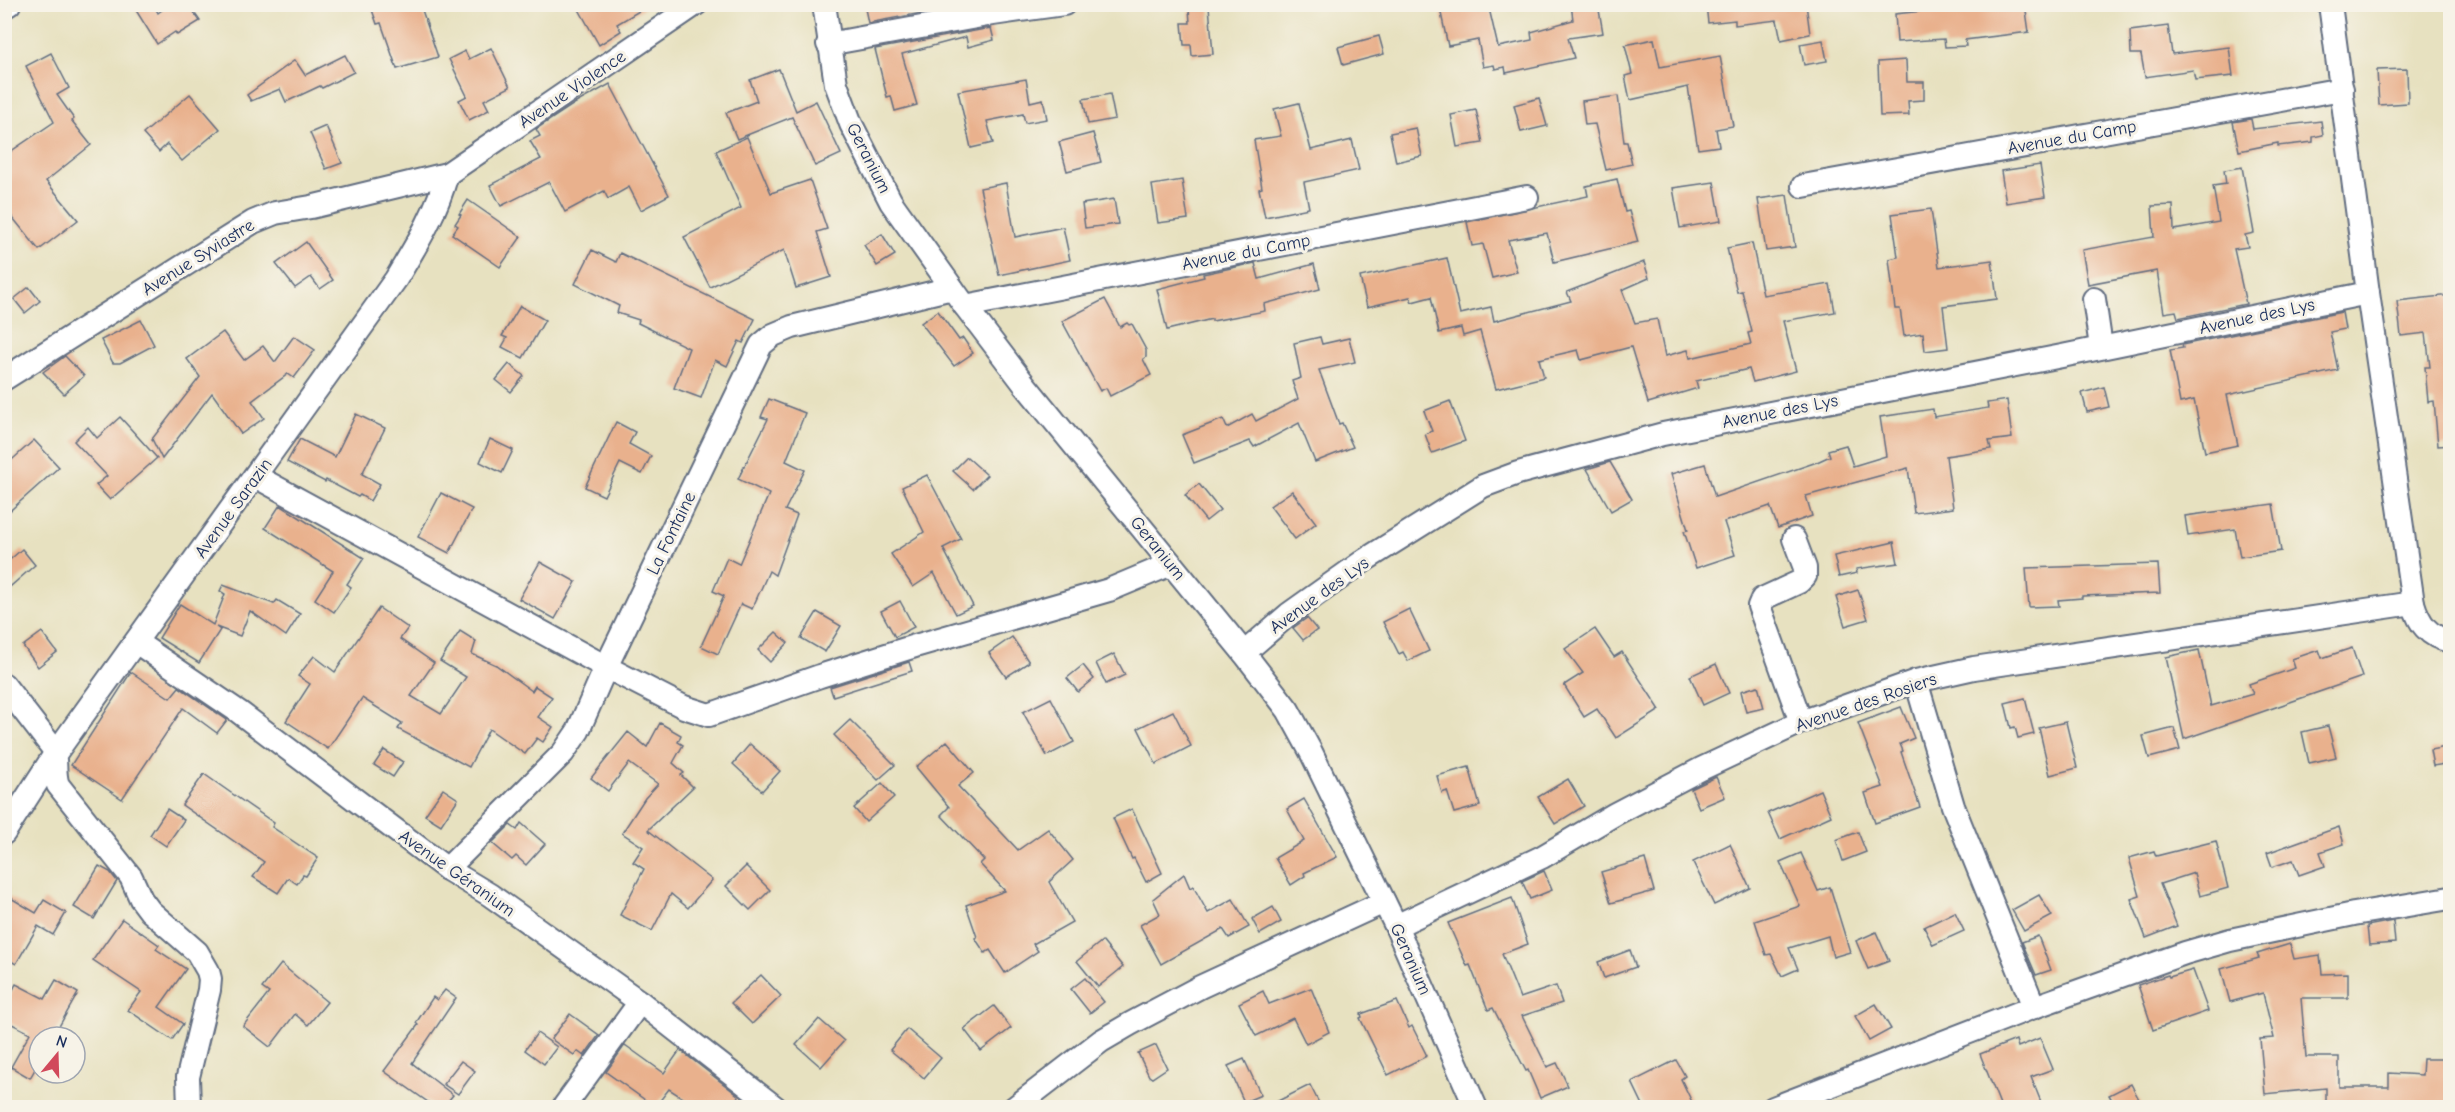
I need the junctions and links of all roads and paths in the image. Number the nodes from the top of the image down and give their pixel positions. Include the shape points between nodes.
1 (9, 4) edge
2 (696, 4) edge
3 (824, 4) edge
4 (1064, 4) edge
5 (2330, 4) edge
6 (4, 7) edge
7 (828, 44) junction
8 (2342, 89) junction
9 (447, 174) junction
10 (1803, 186) dead end
11 (1527, 197) dead end
12 (2368, 293) junction
13 (959, 297) junction
14 (2094, 299) dead end
15 (2101, 347) junction
16 (4, 379) edge
17 (255, 477) junction
18 (1794, 539) dead end
19 (1171, 564) junction
20 (2415, 610) junction
21 (2451, 641) edge
22 (136, 642) junction
23 (1244, 653) junction
24 (606, 667) junction
25 (1916, 681) junction
26 (4, 686) edge
27 (1801, 722) junction
28 (55, 754) junction
29 (4, 833) edge
30 (447, 869) junction
31 (2451, 898) edge
32 (1384, 902) junction
33 (1396, 926) junction
34 (640, 1002) junction
35 (2034, 1007) junction
36 (189, 1107) edge
37 (563, 1107) edge
38 (776, 1107) edge
39 (1014, 1107) edge
40 (1476, 1107) edge
41 (1773, 1107) edge

1 - 6 street
2 - 9 street, Avenue Violence
3 - 7 street, Geranium
4 - 7 street
5 - 8 street
7 - 13 street, Geranium via 836,84 891,202
8 - 10 street, Avenue du Camp
8 - 12 street
9 - 16 street, Avenue Syviastre via 274,213 253,222
9 - 17 street, Avenue Sarazin via 440,202 396,279
11 - 13 street, Avenue du Camp
12 - 15 street, Avenue des Lys
12 - 20 street
13 - 19 street, Geranium via 1025,385
13 - 24 street, La Fontaine via 792,327 761,345
14 - 15 street
15 - 23 street, Avenue des Lys via 1663,434 1498,479 1365,560 1289,614
17 - 22 street, Avenue Sarazin
17 - 24 street
18 - 27 street via 1805,576 1762,599 1759,606
19 - 23 street, Geranium
19 - 24 street via 1109,590 894,652 709,715 684,707
20 - 21 street via 2423,627
20 - 25 street, Avenue des Rosiers via 1974,668
22 - 28 street, Avenue Sarazin
22 - 30 street, Avenue Géranium via 239,711
23 - 32 street, Geranium via 1288,710
24 - 30 street, La Fontaine via 578,731 563,753
25 - 27 street, Avenue des Rosiers
25 - 35 street via 1953,806
26 - 28 street
27 - 33 street, Avenue des Rosiers via 1701,769 1542,857
28 - 29 street, Avenue Sarazin
28 - 36 street via 58,786 131,877 141,899 197,952 208,971 209,990 188,1077
30 - 34 street, Avenue Géranium
31 - 35 street via 2230,940
32 - 33 street, Geranium
32 - 39 street via 1200,987 1130,1024 1101,1041
33 - 40 street, Geranium
34 - 37 street
34 - 38 street, Avenue Géranium
35 - 41 street

